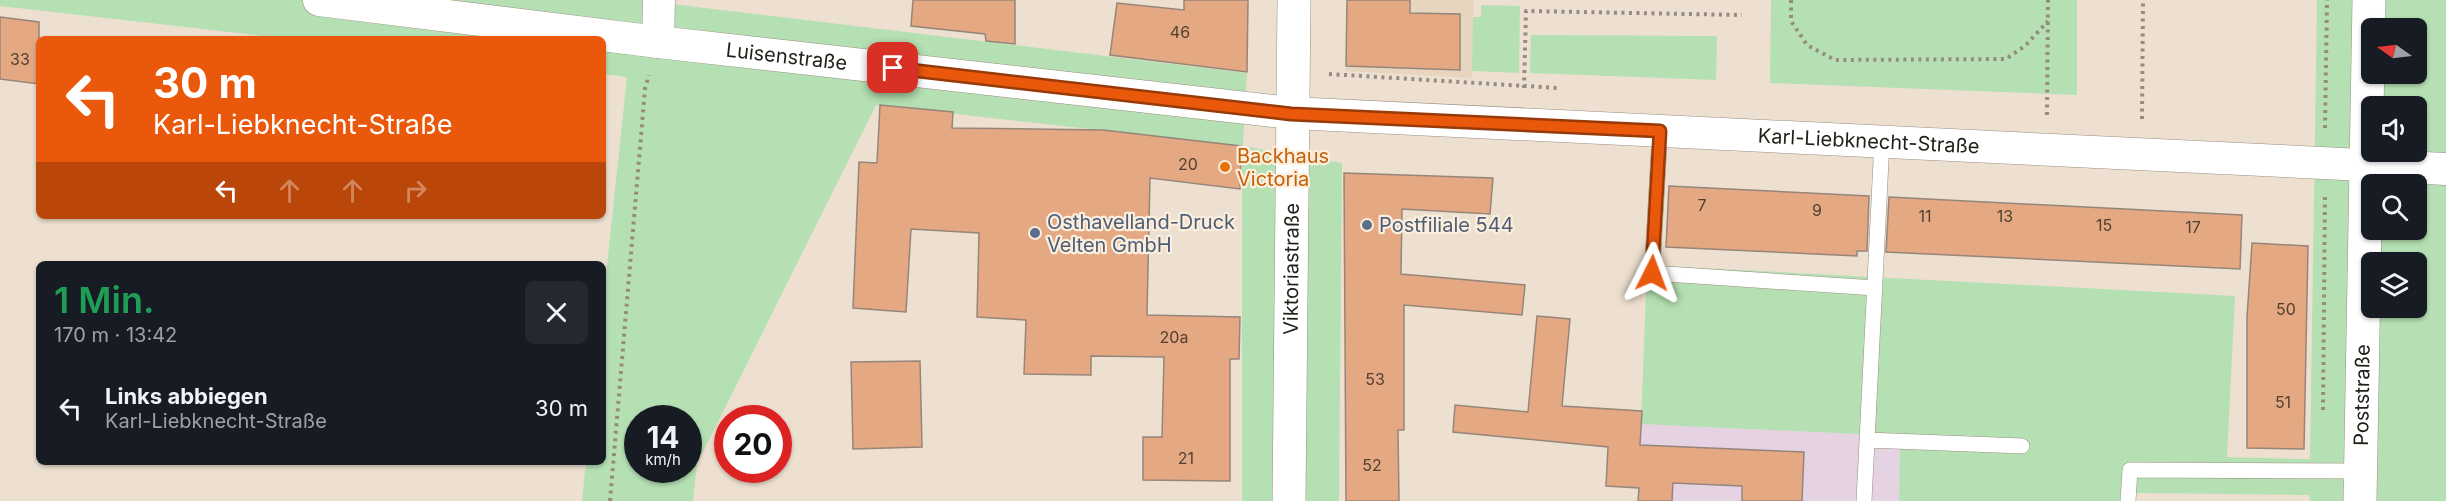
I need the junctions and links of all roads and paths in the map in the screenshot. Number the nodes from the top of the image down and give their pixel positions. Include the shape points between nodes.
1 (319, 0) edge
2 (659, 0) edge
3 (1294, 0) edge
4 (1791, 0) edge
5 (2048, 0) edge
6 (2143, 0) edge
7 (2327, 0) edge
8 (2368, 0) edge
9 (1742, 15) dead end
10 (2048, 21) junction
11 (658, 42) junction
12 (1291, 114) junction
13 (2048, 119) dead end
14 (2142, 121) dead end
15 (1523, 125) junction
16 (1660, 131) junction
17 (1882, 141) junction
18 (2325, 162) junction
19 (2367, 164) junction
20 (2446, 169) edge
21 (1875, 288) junction
22 (2323, 412) dead end
23 (1867, 440) junction
24 (2022, 446) dead end
25 (2361, 486) edge
26 (610, 501) edge
27 (1289, 501) edge
28 (1864, 501) edge
29 (2128, 501) edge

1 - 11 street, Luisenstraße
2 - 11 street
3 - 12 street, Viktoriastraße
4 - 10 path via 1791,21 1808,45 1835,60 2006,60
5 - 10 path
6 - 14 path
7 - 18 path
8 - 19 street, Poststraße
9 - 15 path via 1526,11
10 - 13 path
11 - 12 street, Luisenstraße
11 - 26 path via 645,89
12 - 15 street, Karl-Liebknecht-Straße
12 - 27 street, Viktoriastraße
15 - 16 street, Karl-Liebknecht-Straße
16 - 17 street, Karl-Liebknecht-Straße
16 - 21 lane via 1652,273
17 - 18 street, Karl-Liebknecht-Straße
17 - 21 lane
18 - 19 street, Karl-Liebknecht-Straße
18 - 22 path
19 - 20 street, Karl-Liebknecht-Straße
19 - 25 street, Poststraße
21 - 23 lane
23 - 24 lane
23 - 28 lane
25 - 29 lane via 2130,470

